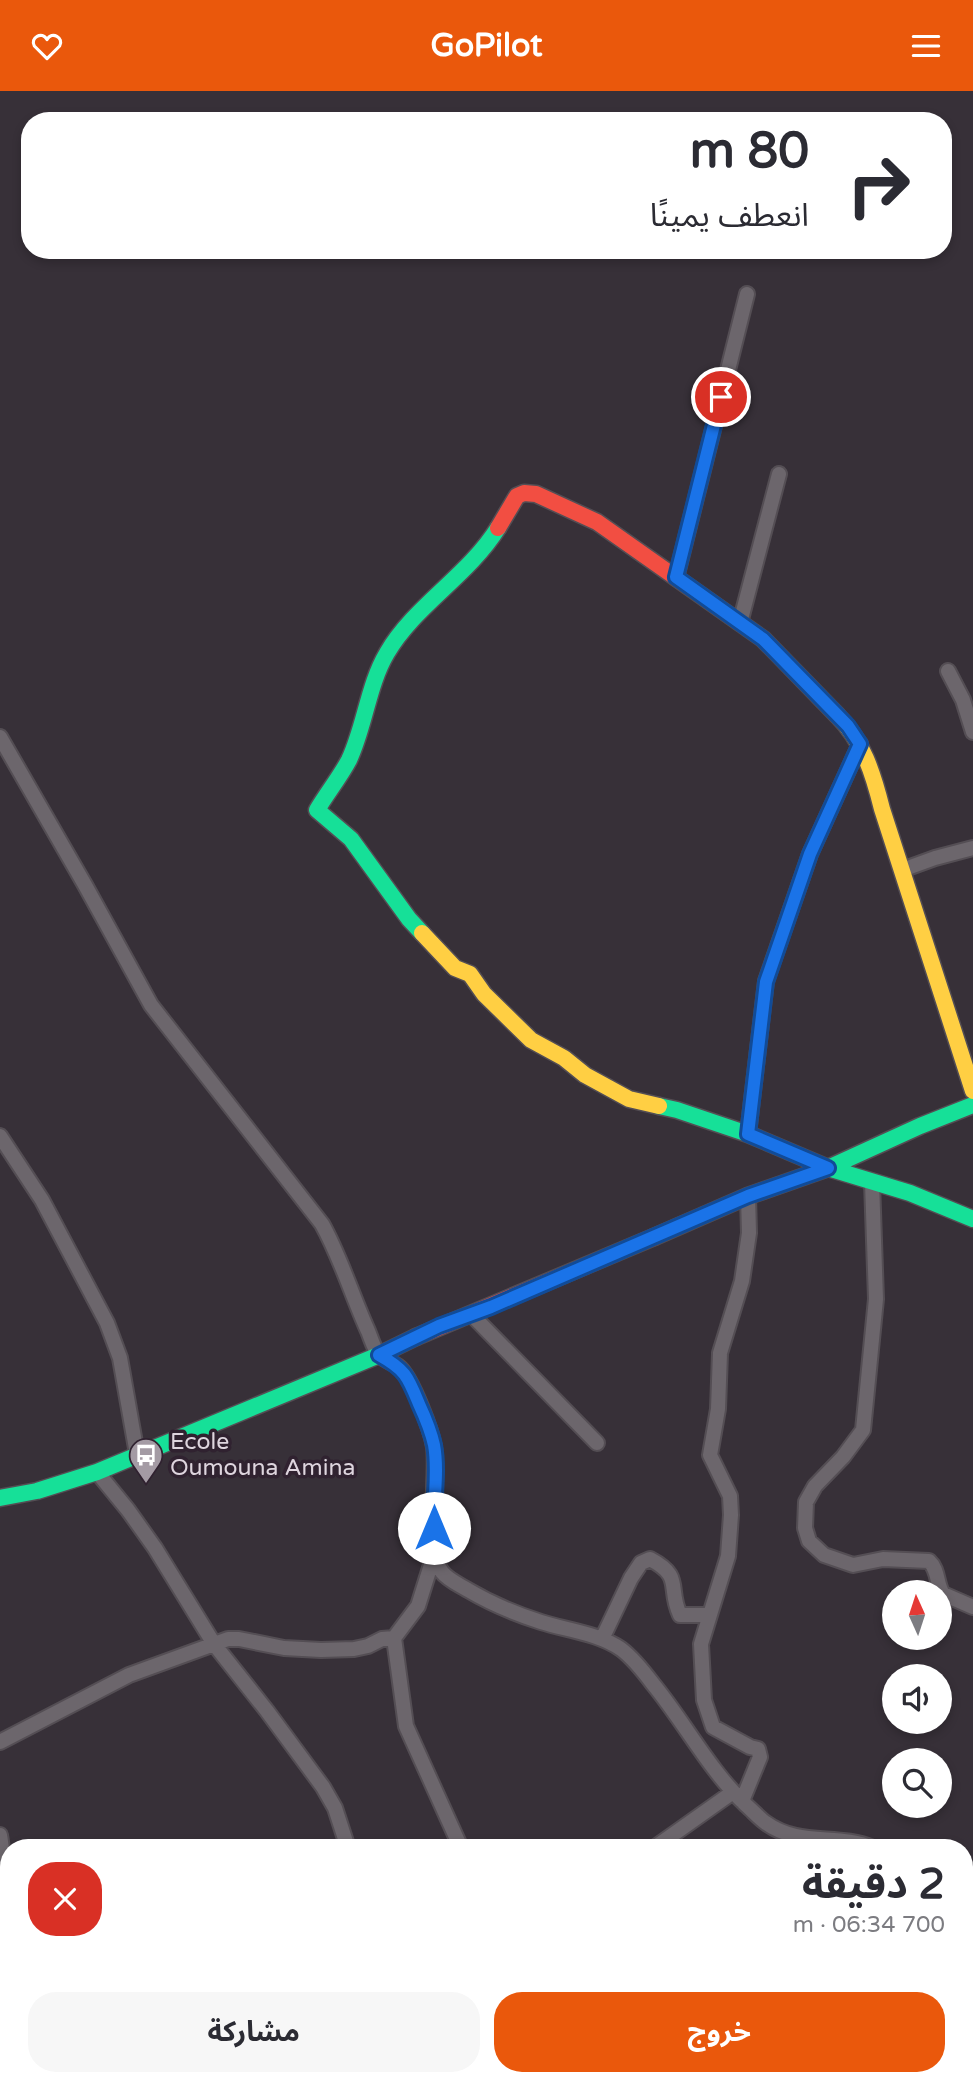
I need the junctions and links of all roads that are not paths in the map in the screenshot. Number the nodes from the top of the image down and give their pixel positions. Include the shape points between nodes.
1 (747, 294) dead end
2 (779, 474) dead end
3 (676, 577) junction
4 (740, 623) junction
5 (948, 671) dead end
6 (973, 732) edge
7 (0, 737) edge
8 (860, 744) junction
9 (973, 848) edge
10 (902, 870) junction
11 (973, 1091) edge
12 (973, 1105) edge
13 (748, 1134) junction
14 (0, 1136) edge
15 (828, 1168) junction
16 (872, 1182) junction
17 (748, 1196) junction
18 (973, 1219) edge
19 (472, 1315) junction
20 (379, 1355) junction
21 (597, 1443) dead end
22 (136, 1454) junction
23 (97, 1472) junction
24 (0, 1497) edge
25 (435, 1552) junction
26 (973, 1607) edge
27 (709, 1615) junction
28 (394, 1638) junction
29 (602, 1639) junction
30 (214, 1644) junction
31 (0, 1742) edge
32 (737, 1797) junction
33 (345, 1839) edge
34 (457, 1839) edge
35 (669, 1839) edge
36 (811, 1839) edge

1 - 3 street
2 - 4 street
3 - 4 street
3 - 13 street via 597,522 536,494 517,496 472,562 387,652 349,759 317,810 351,839 409,919 455,968 470,974 484,995 531,1040 629,1099
4 - 8 street via 763,639
5 - 6 street
7 - 20 street via 151,1005 322,1224
8 - 10 street
8 - 13 street via 810,854 766,982
9 - 10 street
10 - 11 street
12 - 15 street
13 - 15 street
14 - 22 street via 42,1200 107,1323 120,1358
15 - 16 street
15 - 17 street
16 - 18 street
16 - 26 street via 876,1299 863,1430 814,1486 806,1502 805,1528 824,1555 853,1565 883,1559 929,1561 943,1594
17 - 19 street
17 - 27 street via 749,1233 742,1281 720,1353 710,1455 730,1496 731,1515 728,1556
19 - 20 street
19 - 21 street
20 - 22 street
20 - 25 street via 409,1380 434,1446
22 - 23 street
23 - 24 street via 19,1496
23 - 30 street via 155,1548
25 - 28 street via 418,1606
25 - 29 street via 441,1571 480,1597
27 - 29 street via 680,1615 670,1573 650,1559 641,1563 631,1578
27 - 32 street via 701,1644 704,1700 713,1727 758,1749 760,1757
28 - 30 street via 332,1650 284,1648 239,1639
28 - 34 street via 406,1726
29 - 32 street via 640,1667
30 - 31 street via 129,1675
30 - 33 street via 323,1787
32 - 35 street
32 - 36 street via 780,1832

